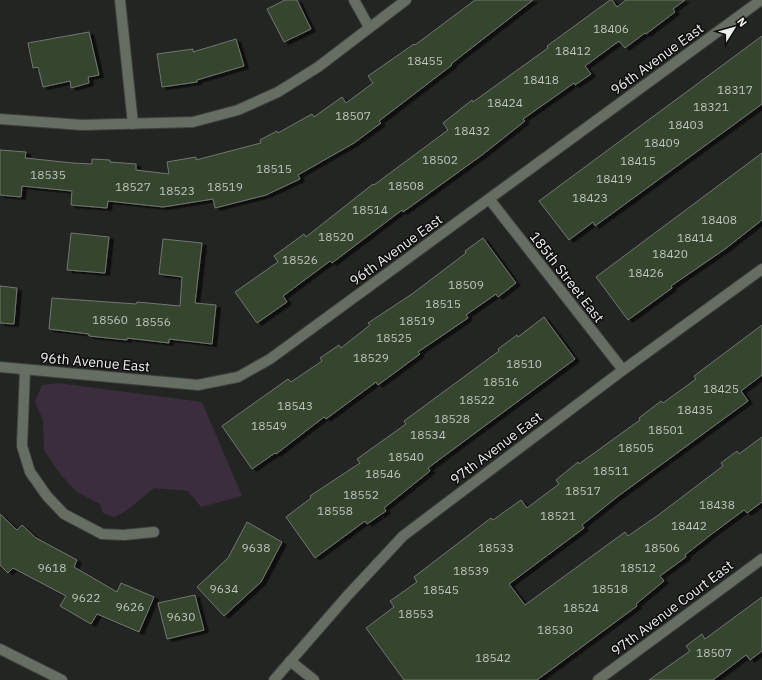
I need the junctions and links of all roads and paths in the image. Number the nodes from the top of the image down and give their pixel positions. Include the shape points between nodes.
1 (120, 0) edge
2 (354, 0) edge
3 (406, 0) edge
4 (761, 0) edge
5 (369, 27) junction
6 (0, 119) edge
7 (133, 124) junction
8 (490, 200) junction
9 (762, 269) edge
10 (0, 367) edge
11 (25, 370) junction
12 (622, 370) junction
13 (154, 532) dead end
14 (762, 559) edge
15 (0, 649) edge
16 (290, 661) junction
17 (62, 680) edge
18 (274, 680) edge
19 (314, 680) edge
20 (598, 680) edge

1 - 7 street
2 - 5 street
3 - 5 street
4 - 8 street, 96th Avenue East
5 - 7 street via 318,68 278,92 238,110 192,122
6 - 7 street via 82,125
8 - 11 street, 96th Avenue East via 270,359 238,377 198,385
8 - 12 street, 185th Street East
9 - 12 street, 97th Avenue East
10 - 11 street, 96th Avenue East
11 - 13 street via 22,446 30,472 47,496 64,514 102,534
12 - 16 street, 97th Avenue East via 403,536
14 - 20 street, 97th Avenue Court East
15 - 17 street
16 - 18 street, 97th Avenue East
16 - 19 street

